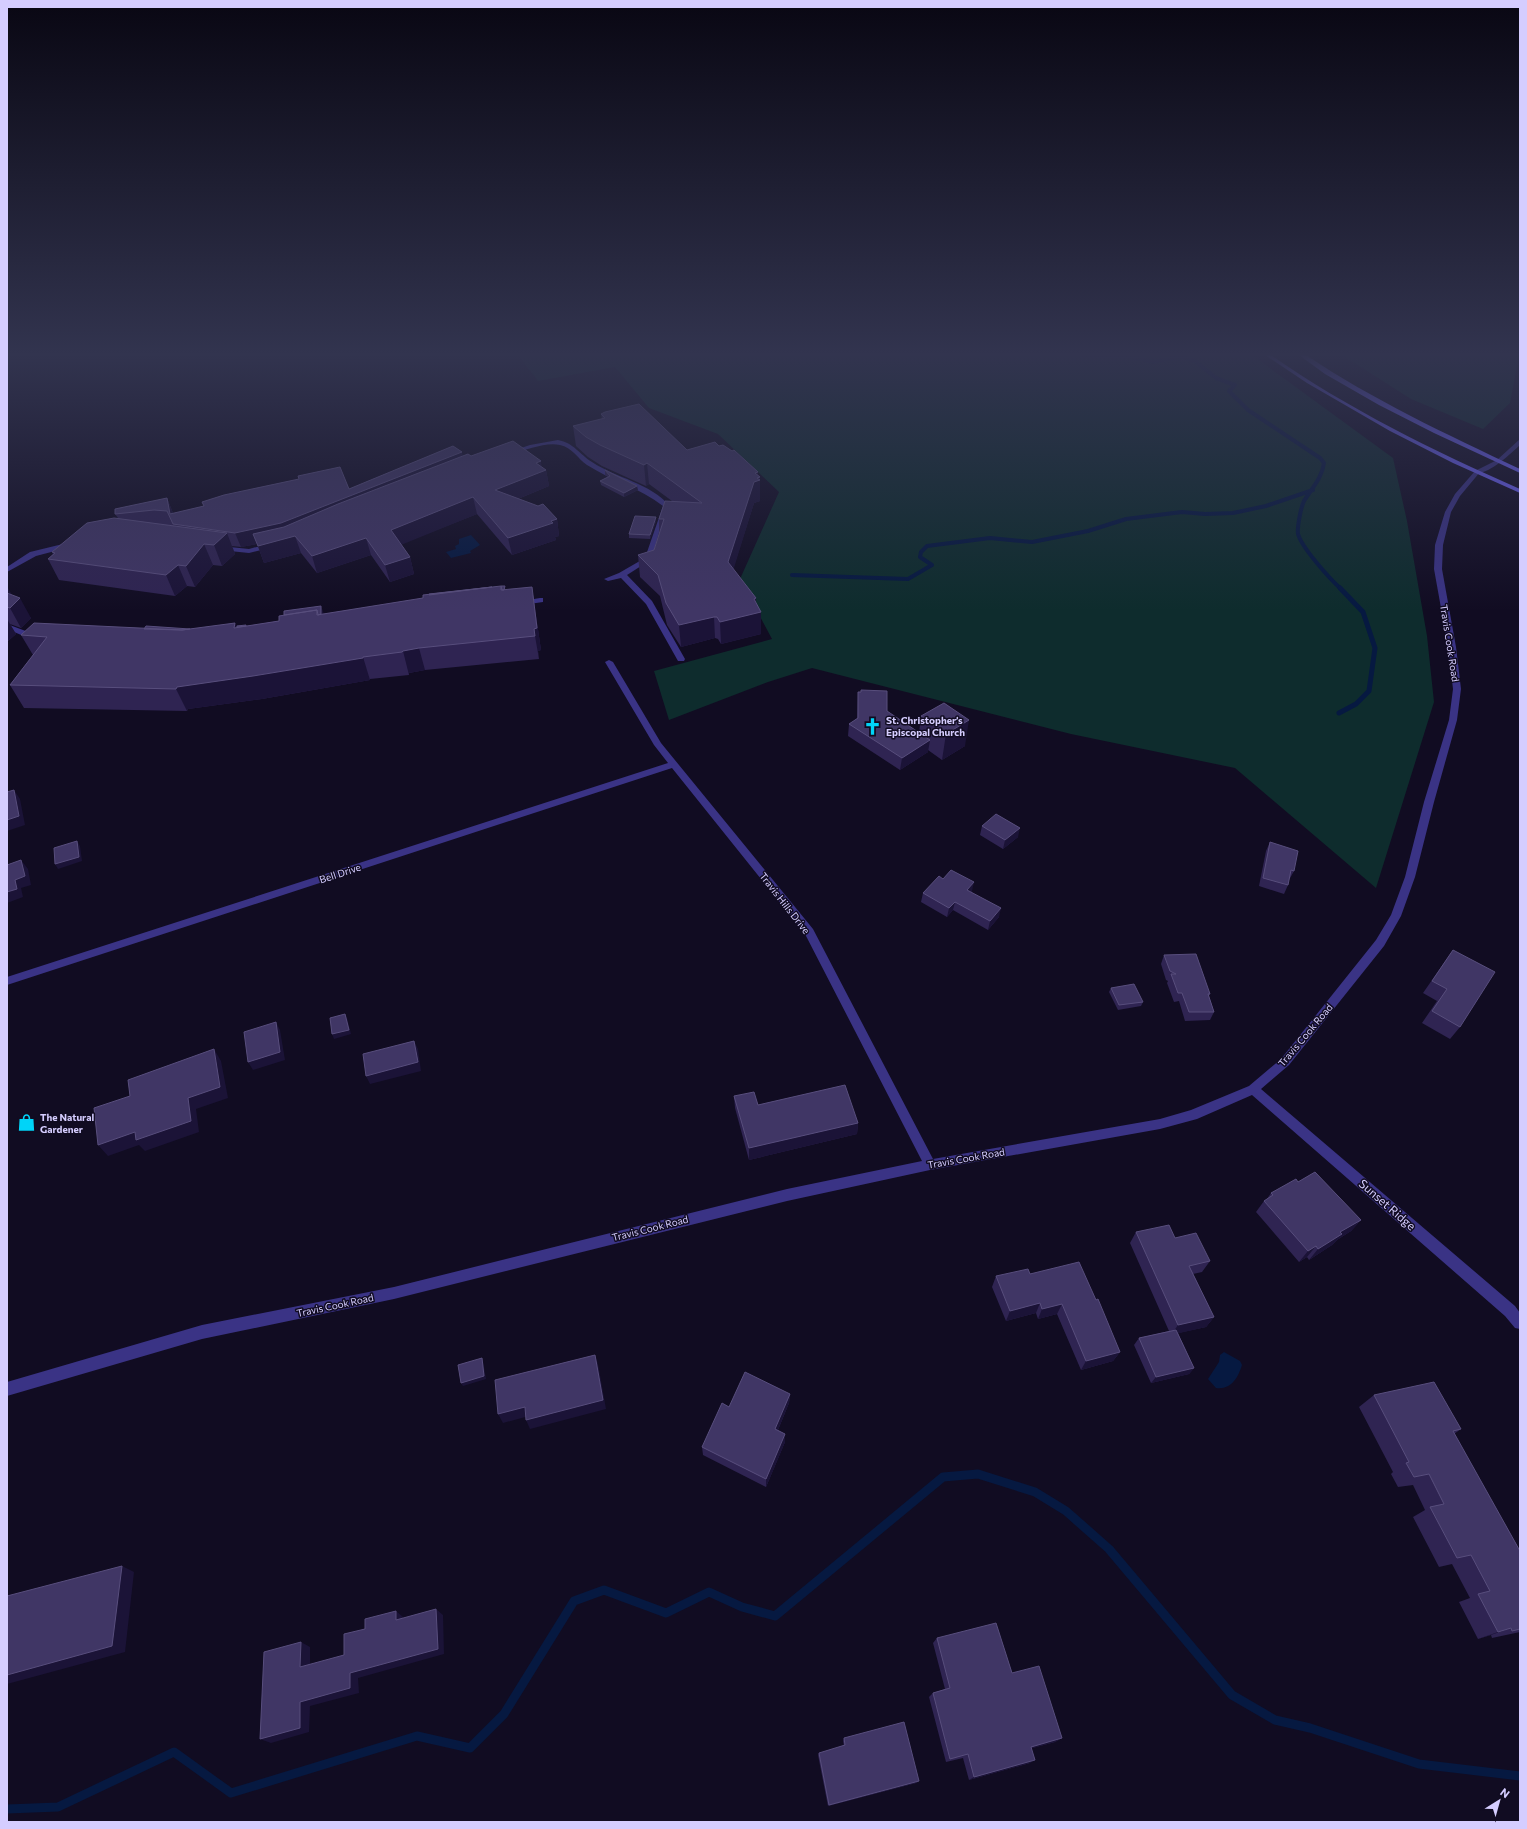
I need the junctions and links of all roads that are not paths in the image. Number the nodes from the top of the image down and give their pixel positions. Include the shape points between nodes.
1 (1414, 440) edge
2 (1453, 440) edge
3 (1520, 441) edge
4 (502, 456) edge
5 (1499, 461) junction
6 (1520, 471) edge
7 (1477, 472) junction
8 (1520, 491) edge
9 (282, 542) edge
10 (77, 543) edge
11 (212, 547) edge
12 (7, 570) edge
13 (622, 575) junction
14 (608, 579) dead end
15 (540, 600) dead end
16 (517, 603) edge
17 (7, 626) edge
18 (47, 642) edge
19 (681, 659) dead end
20 (609, 662) dead end
21 (673, 765) junction
22 (7, 981) edge
23 (1253, 1089) junction
24 (930, 1165) junction
25 (1520, 1323) edge
26 (7, 1389) edge

1 - 7 main road
2 - 5 main road
3 - 5 street
4 - 13 street via 556,442 565,443 589,463 643,489 667,506 648,559
5 - 6 main road
5 - 7 street
7 - 8 main road
7 - 23 street, Travis Cook Road via 1457,495 1448,512 1439,545 1438,569 1457,688 1453,720 1428,802 1410,878 1396,916 1380,943 1285,1062
9 - 11 street via 249,551
10 - 12 street via 33,554
13 - 14 street
13 - 19 street via 649,603
15 - 16 street
17 - 18 street
20 - 21 street, Travis Hills Drive via 658,745
21 - 22 street, Bell Drive
21 - 24 street, Travis Hills Drive via 809,932
23 - 24 street, Travis Cook Road via 1194,1115 1160,1124
23 - 25 street, Sunset Ridge via 1510,1311
24 - 26 street, Travis Cook Road via 774,1198 394,1292 202,1332

